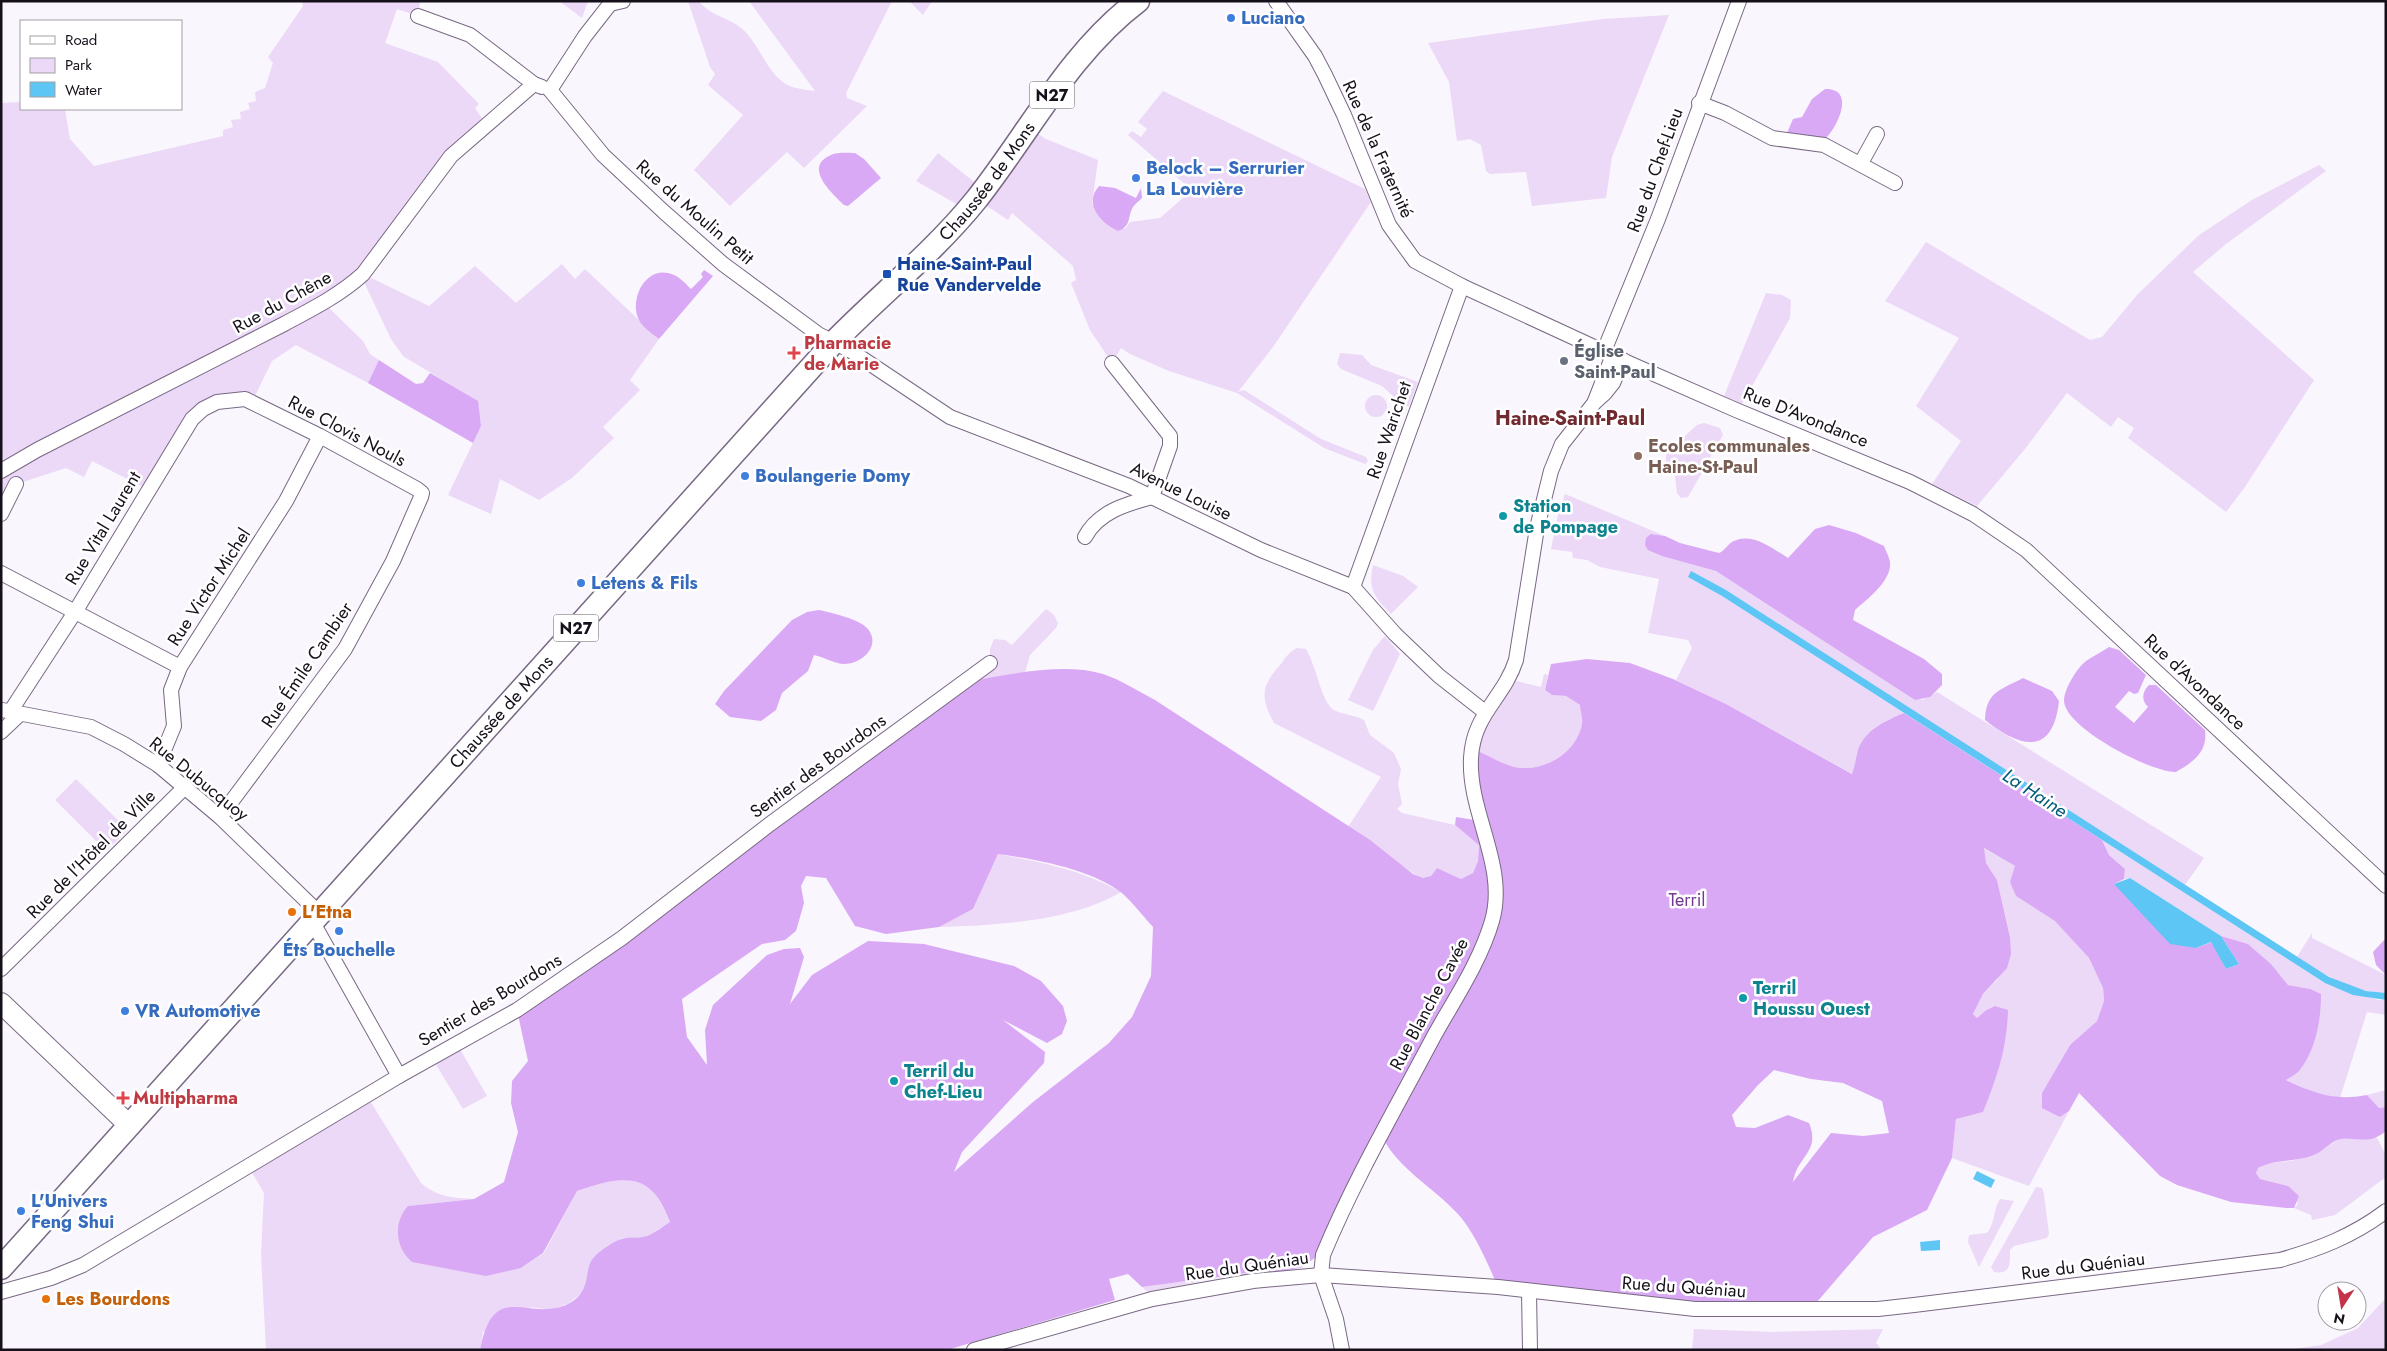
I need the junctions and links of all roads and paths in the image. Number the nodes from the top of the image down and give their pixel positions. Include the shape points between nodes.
1 (1138, 1) edge
2 (1276, 1) edge
3 (1739, 1) edge
4 (614, 2) edge
5 (418, 16) dead end
6 (534, 84) junction
7 (550, 90) junction
8 (1699, 104) junction
9 (1877, 134) dead end
10 (1861, 163) junction
11 (1895, 182) dead end
12 (1462, 286) junction
13 (834, 342) junction
14 (1613, 356) junction
15 (1112, 363) dead end
16 (252, 402) joint
17 (320, 436) junction
18 (1, 471) edge
19 (16, 484) dead end
20 (421, 496) joint
21 (1152, 497) junction
22 (1, 514) edge
23 (1973, 514) joint
24 (1085, 537) dead end
25 (1, 573) edge
26 (1353, 587) junction
27 (75, 612) junction
28 (990, 663) dead end
29 (180, 667) junction
30 (10, 712) edge
31 (1485, 712) junction
32 (1, 732) edge
33 (1474, 735) joint
34 (158, 765) junction
35 (185, 787) junction
36 (220, 817) junction
37 (2386, 886) edge
38 (315, 917) junction
39 (1, 969) edge
40 (1, 1003) edge
41 (399, 1076) junction
42 (129, 1125) junction
43 (2386, 1211) edge
44 (1, 1268) edge
45 (1321, 1275) junction
46 (1, 1292) edge
47 (1529, 1292) junction
48 (974, 1350) edge
49 (1342, 1350) edge
50 (1530, 1350) edge

1 - 13 main road, Chaussée de Mons / N27 via 1099,35 1069,71 957,222
2 - 12 street, Rue de la Fraternité via 1325,75 1389,225 1415,261
3 - 8 street, Rue du Chef-Lieu
4 - 7 street via 585,36
5 - 6 street via 470,35
6 - 7 street
6 - 18 street, Rue du Chêne via 451,156 363,274 351,285 284,324
7 - 13 street, Rue du Moulin Petit via 603,155 664,212 725,265 818,334
8 - 10 street via 1725,113 1772,138 1824,145
8 - 14 street, Rue du Chef-Lieu
9 - 10 street
10 - 11 street
12 - 14 street, Rue de la Fraternité
12 - 26 street, Rue Warichet
13 - 21 street, Avenue Louise via 950,417
13 - 38 main road, Chaussée de Mons / N27
14 - 23 street, Rue D'Avondance via 1873,465
14 - 31 street, Rue du Chef-Lieu via 1613,383 1562,444 1551,471 1537,528 1516,660 1508,679
15 - 21 street via 1170,436 1170,446
16 - 17 street, Rue Clovis Nouls
16 - 27 street, Rue Vital Laurent via 238,399 217,402 192,419
17 - 20 street, Rue Clovis Nouls via 417,489
17 - 29 street, Rue Victor Michel via 286,501
19 - 22 street
20 - 36 street, Rue Émile Cambier via 393,561 349,642
21 - 24 street via 1117,508 1091,527
21 - 26 street, Avenue Louise via 1271,555
23 - 37 street, Rue d'Avondance via 2026,550
25 - 27 street
26 - 31 street, Avenue Louise via 1438,676
27 - 29 street
27 - 30 street, Rue Vital Laurent
28 - 41 street, Sentier des Bourdons via 770,824 622,938 518,1010
29 - 34 street, Rue Victor Michel via 171,690 174,726
30 - 32 street, Rue Vital Laurent
30 - 34 street, Rue Dubucquoy via 91,727
31 - 33 street, Rue du Chef-Lieu
33 - 45 street, Rue Blanche Cavée via 1472,775 1496,881 1491,922 1473,966 1327,1244
34 - 35 street, Rue Dubucquoy
35 - 36 street, Rue Dubucquoy
35 - 39 street, Rue de l'Hôtel de Ville
36 - 38 street, Rue Dubucquoy
38 - 41 street, Rue Dubucquoy
38 - 42 main road, Chaussée de Mons / N27
40 - 42 street
41 - 46 street, Sentier des Bourdons via 83,1266
42 - 44 main road, Chaussée de Mons / N27
43 - 47 street, Rue du Quéniau via 2337,1242 2280,1260 1914,1305 1839,1309 1695,1309
45 - 47 street, Rue du Quéniau
45 - 48 street, Rue du Quéniau via 1253,1280 1152,1299
45 - 49 street via 1336,1319
47 - 50 street

